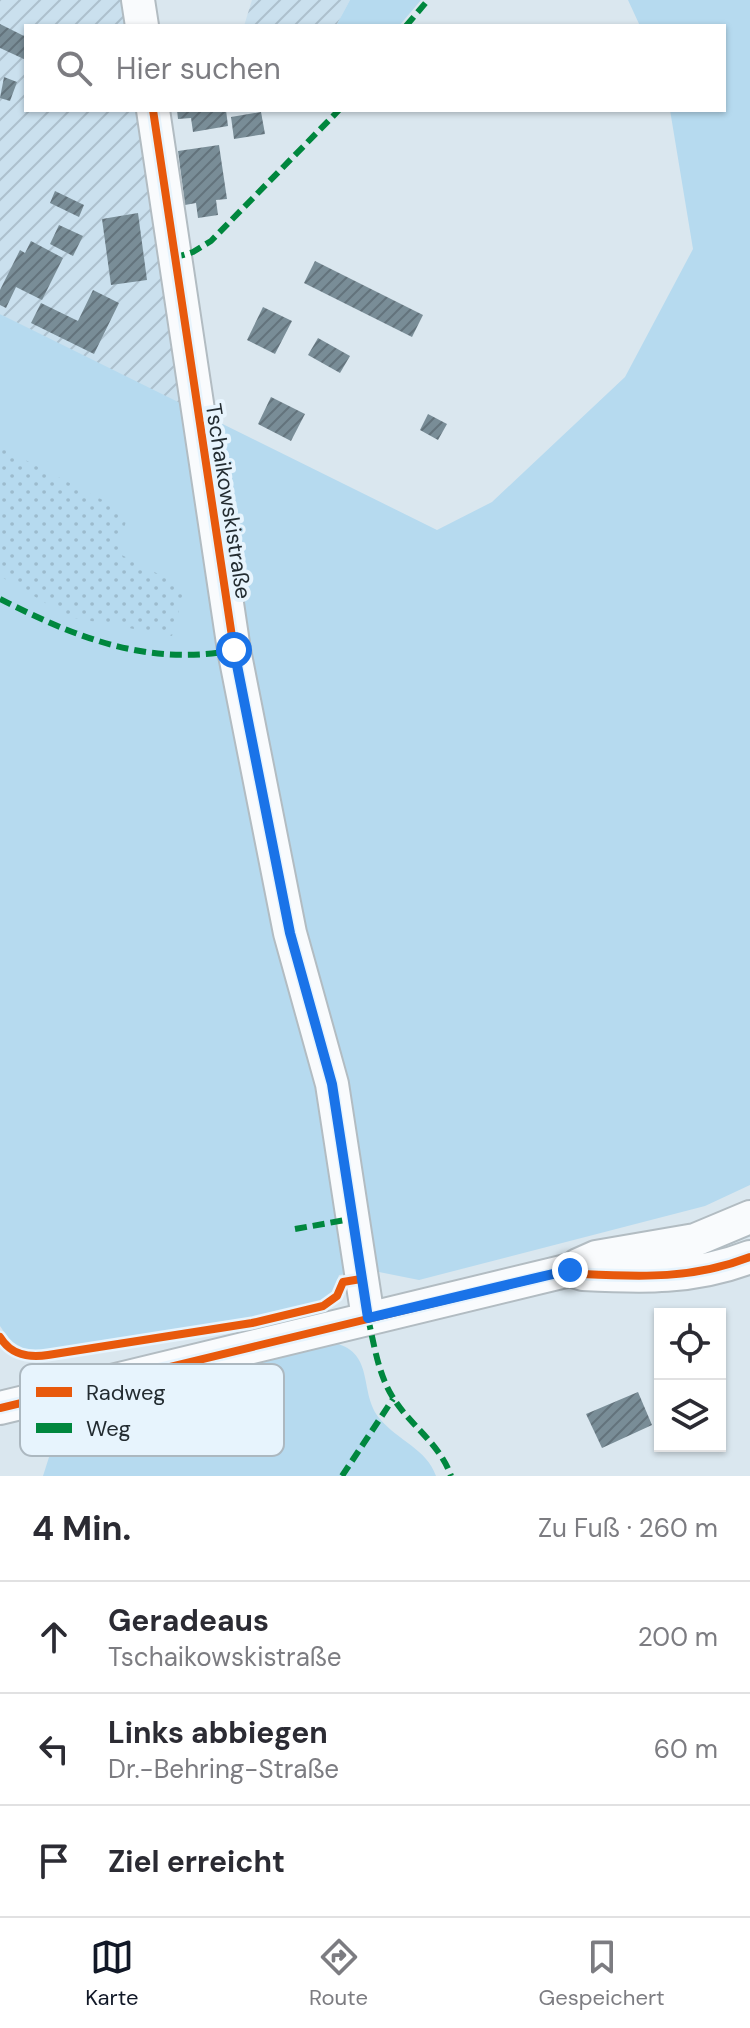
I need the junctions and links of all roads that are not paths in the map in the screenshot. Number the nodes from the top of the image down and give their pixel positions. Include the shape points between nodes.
1 (138, 0) edge
2 (142, 24) edge
3 (153, 112) edge
4 (750, 1217) edge
5 (750, 1257) edge
6 (570, 1270) junction
7 (368, 1318) junction
8 (180, 1364) edge
9 (20, 1403) edge
10 (0, 1408) edge

1 - 2 street
3 - 7 street, Tschaikowskistraße via 234,650 290,933 332,1084
4 - 6 street via 704,1238 596,1257
5 - 6 street via 676,1276
6 - 7 street
7 - 8 street
9 - 10 street

